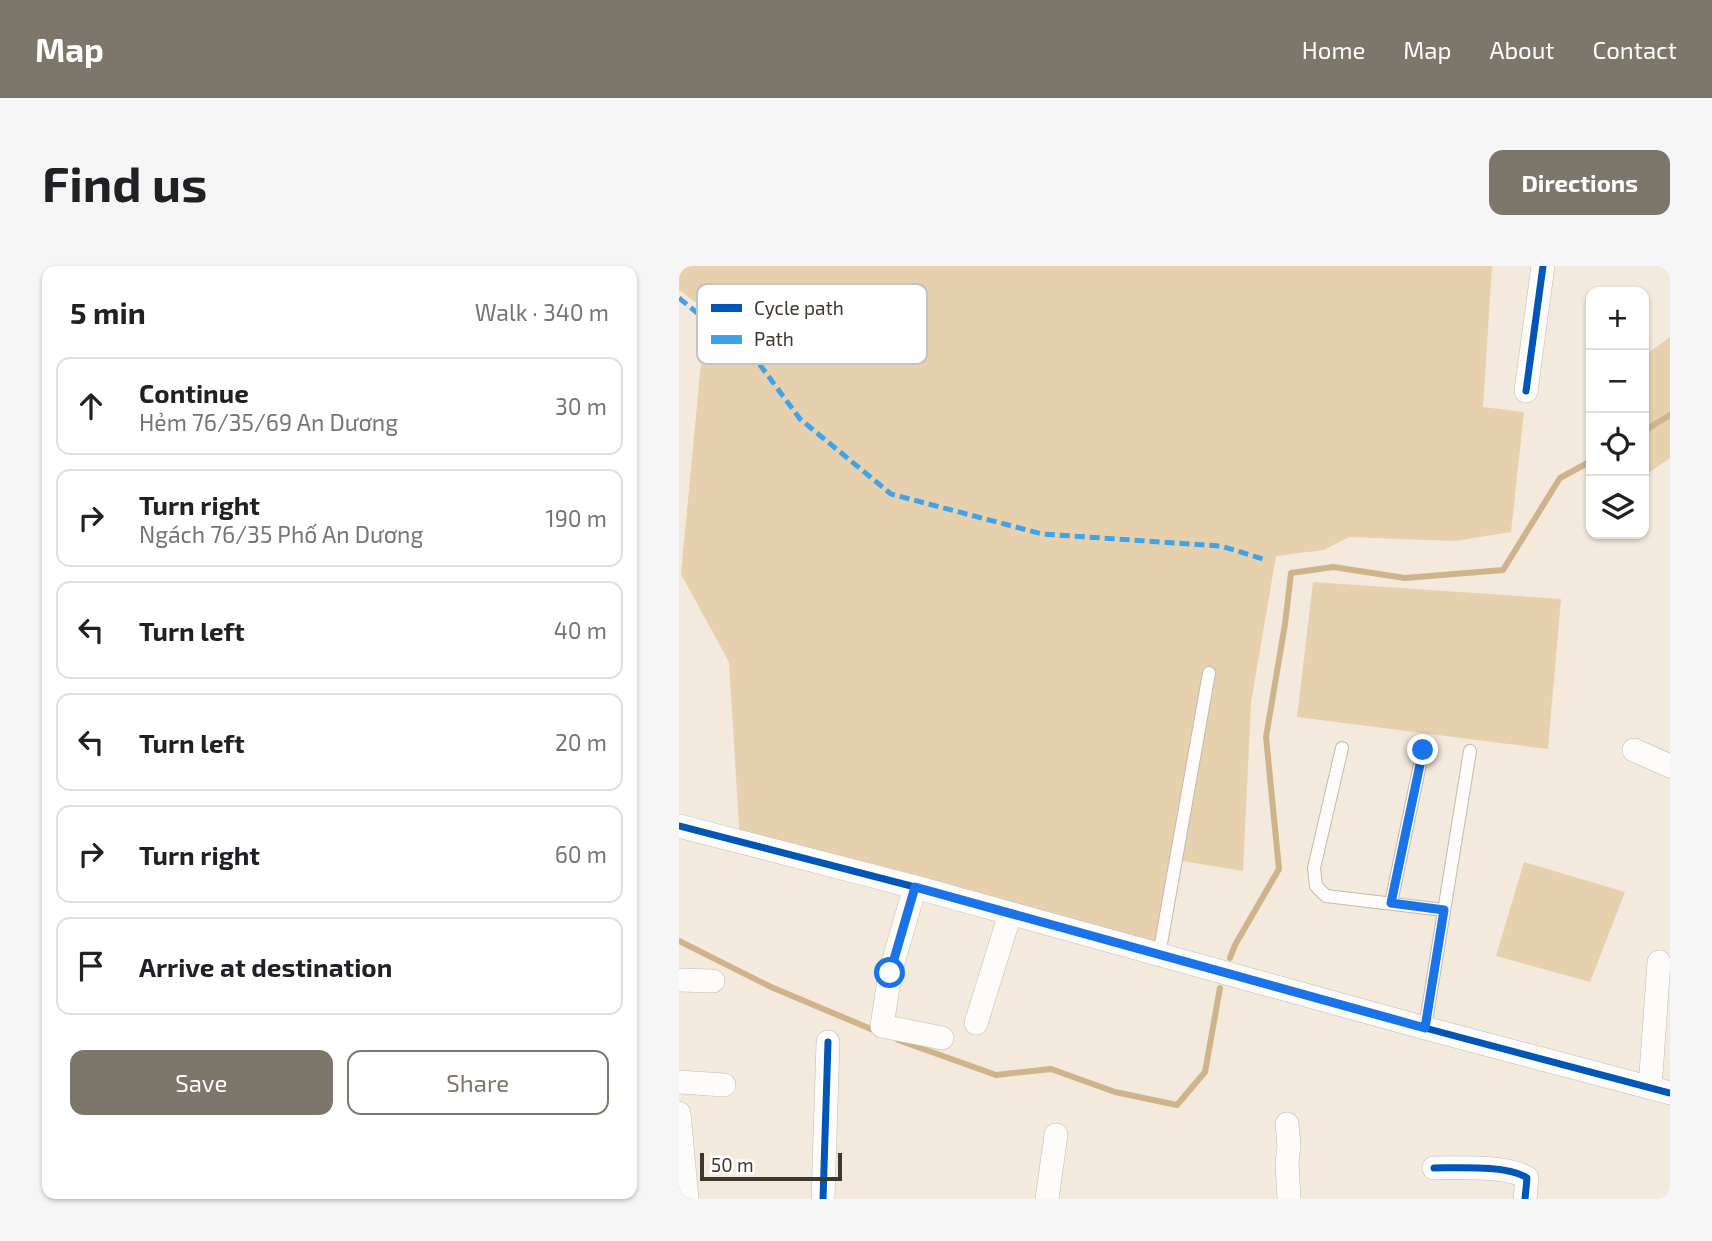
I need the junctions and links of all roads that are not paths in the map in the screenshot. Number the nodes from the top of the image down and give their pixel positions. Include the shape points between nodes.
1 (1543, 266) edge
2 (1526, 391) dead end
3 (1209, 673) dead end
4 (1342, 748) dead end
5 (1423, 750) dead end
6 (1633, 750) dead end
7 (1470, 751) dead end
8 (1670, 766) edge
9 (679, 826) edge
10 (915, 887) junction
11 (1391, 903) junction
12 (1444, 910) junction
13 (1010, 914) junction
14 (1159, 955) junction
15 (1659, 962) dead end
16 (679, 980) edge
17 (713, 981) dead end
18 (976, 1023) dead end
19 (1425, 1028) junction
20 (942, 1038) dead end
21 (828, 1042) dead end
22 (679, 1082) edge
23 (725, 1084) dead end
24 (1660, 1091) edge
25 (679, 1113) edge
26 (1287, 1124) dead end
27 (1056, 1135) dead end
28 (1434, 1168) dead end
29 (687, 1199) edge
30 (823, 1199) edge
31 (1047, 1199) edge
32 (1289, 1199) edge
33 (1525, 1199) edge

1 - 2 street
3 - 14 lane
4 - 11 lane via 1314,868 1316,886 1327,896
5 - 11 lane
6 - 8 street
7 - 12 lane
9 - 10 street
10 - 13 street
10 - 20 street via 890,973 882,1026
11 - 12 lane
12 - 19 lane
13 - 14 street
13 - 18 street
14 - 19 street
15 - 24 street
16 - 17 street
19 - 24 street
21 - 30 street
22 - 23 street
25 - 29 street
26 - 32 street
27 - 31 street
28 - 33 street via 1522,1174 1527,1178

